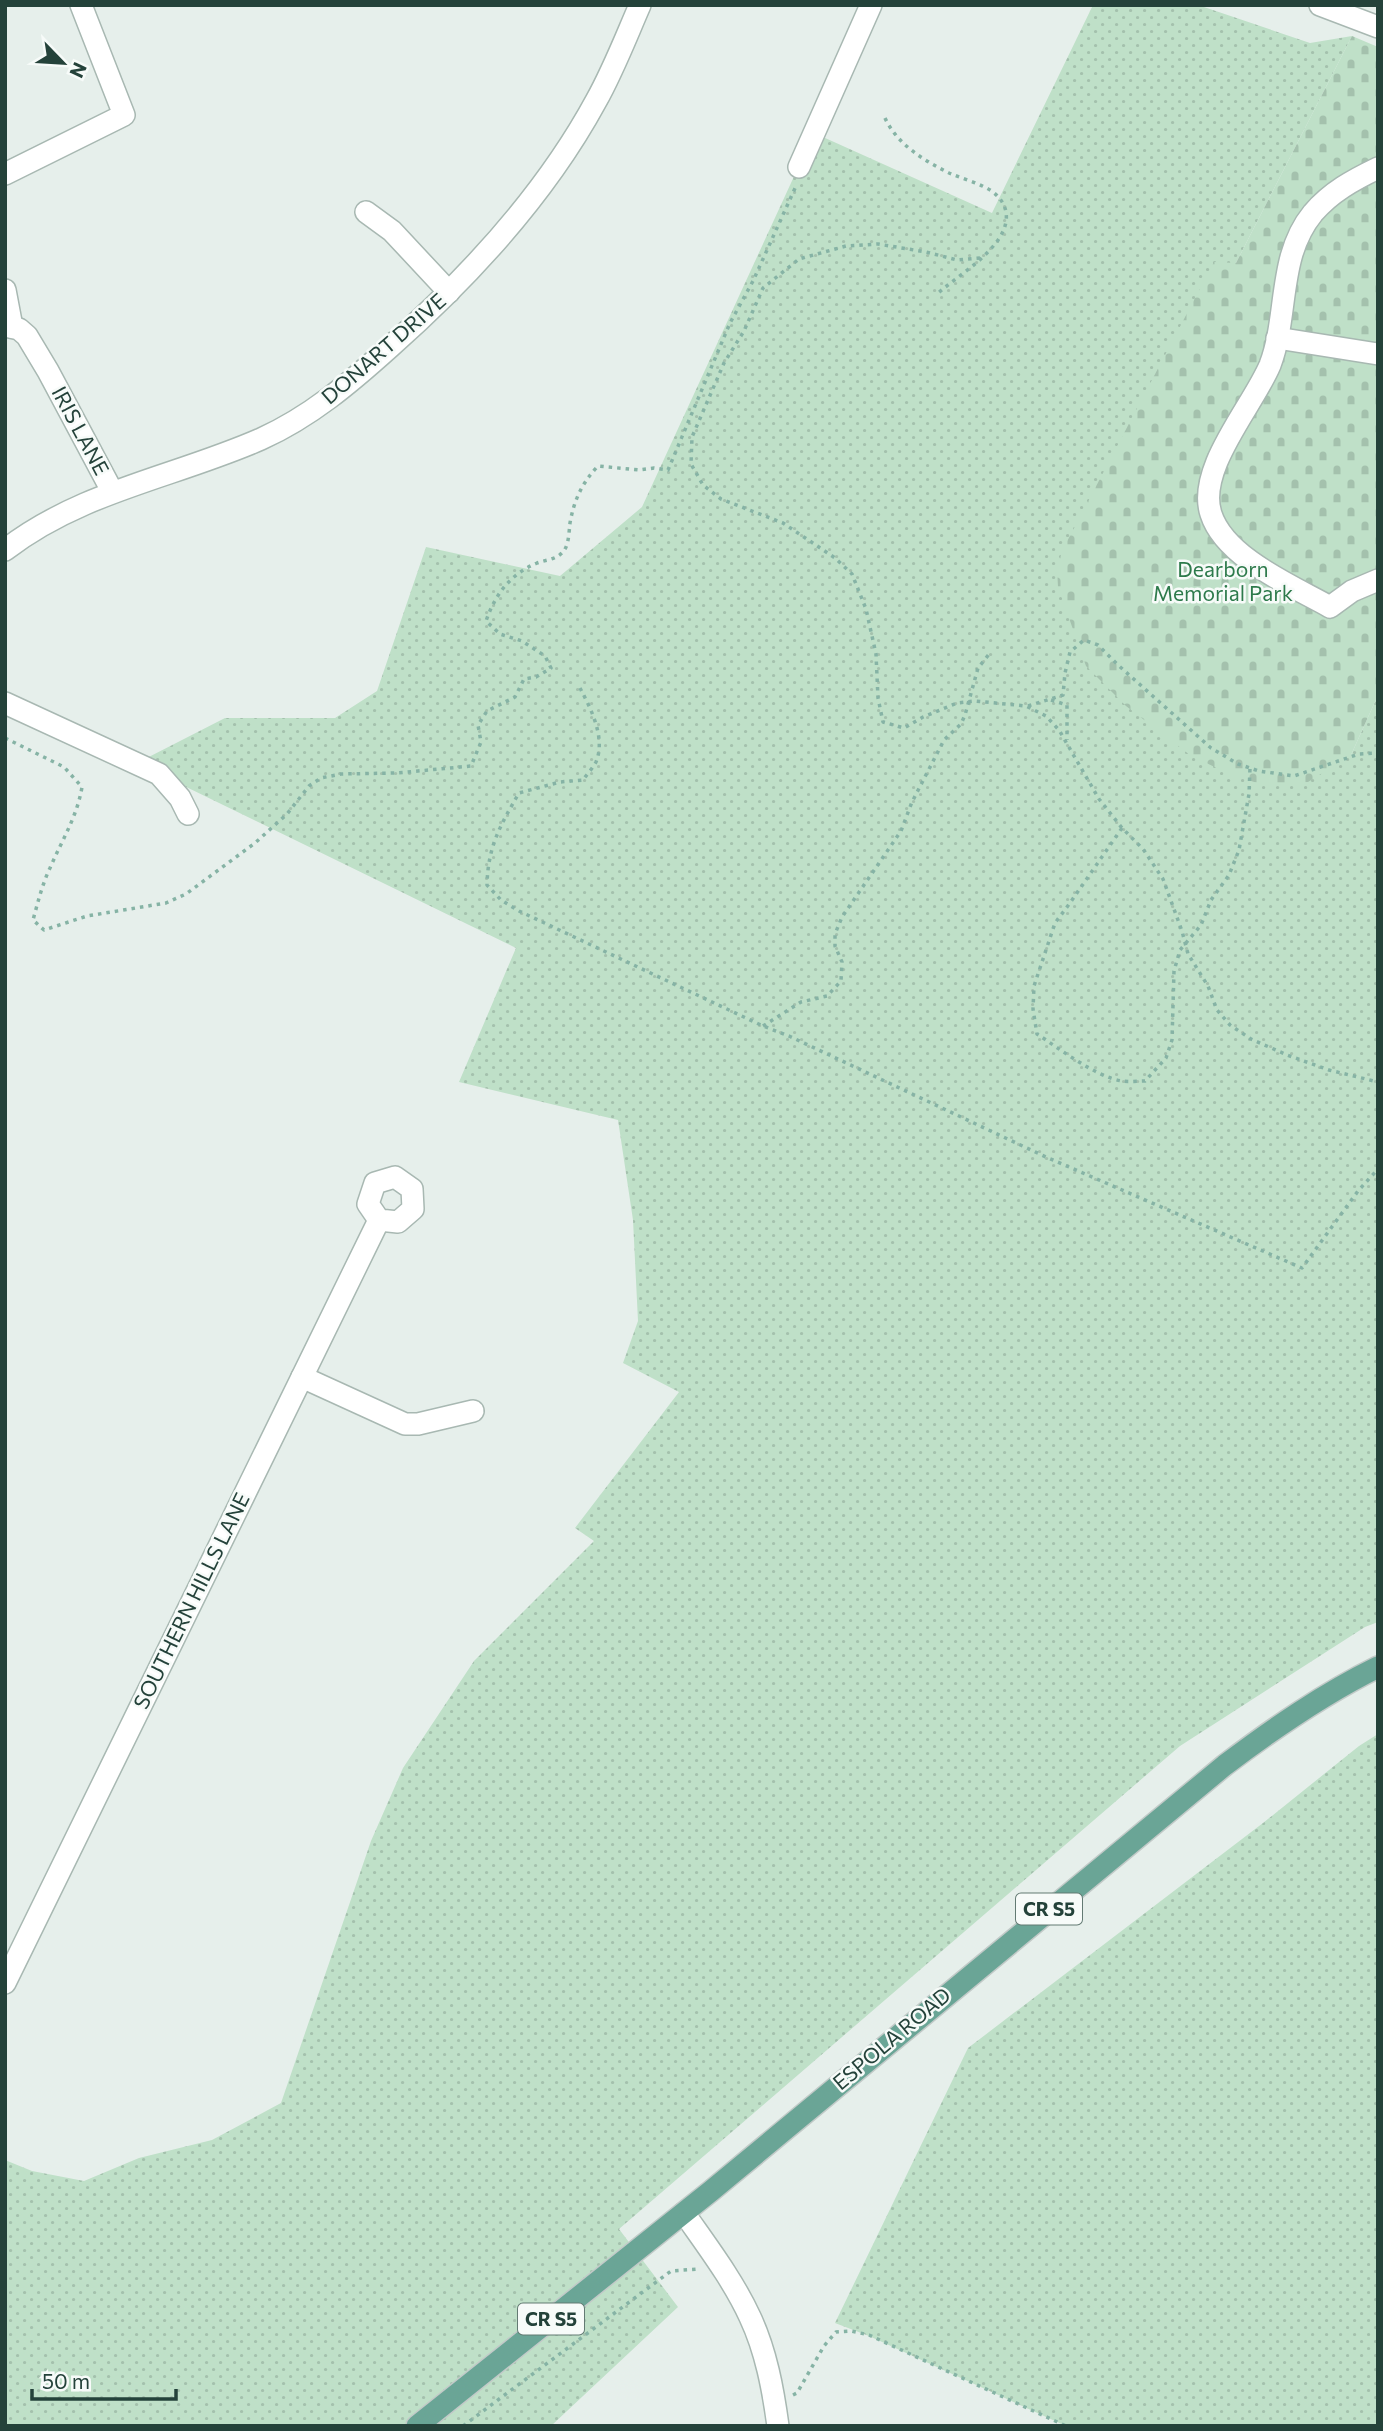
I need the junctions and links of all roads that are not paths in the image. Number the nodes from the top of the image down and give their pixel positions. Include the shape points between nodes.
1 (81, 5) edge
2 (640, 5) edge
3 (871, 5) edge
4 (1320, 5) edge
5 (1347, 10) edge
6 (1378, 27) edge
7 (799, 167) road end
8 (1378, 168) edge
9 (5, 174) edge
10 (366, 212) dead end
11 (5, 290) edge
12 (449, 292) junction
13 (8, 326) edge
14 (1277, 338) junction
15 (1378, 354) edge
16 (112, 491) junction
17 (5, 550) edge
18 (1378, 579) edge
19 (5, 703) edge
20 (188, 814) dead end
21 (379, 1220) dead end
22 (302, 1377) junction
23 (473, 1411) dead end
24 (1378, 1667) edge
25 (5, 1983) edge
26 (684, 2213) junction
27 (418, 2426) edge
28 (778, 2426) edge

1 - 9 street via 124,115
2 - 12 street, DONART DRIVE via 597,100 572,141 523,208
3 - 7 street
4 - 5 street
5 - 6 street
8 - 14 street via 1344,184 1313,214 1295,244
10 - 12 street via 393,231
11 - 13 street
12 - 16 street, DONART DRIVE via 353,379 291,424 226,454
13 - 16 street, IRIS LANE via 27,337
14 - 15 street
14 - 18 street via 1260,386 1219,456 1209,484 1211,514 1227,540 1248,561 1330,607
16 - 17 street, DONART DRIVE via 51,518
19 - 20 street via 159,774
21 - 22 street, SOUTHERN HILLS LANE
22 - 23 street via 405,1424
22 - 25 street, SOUTHERN HILLS LANE
24 - 26 main road, ESPOLA ROAD / CR S5 via 1301,1710 1225,1765
26 - 27 main road, ESPOLA ROAD / CR S5
26 - 28 street via 751,2318 767,2365

